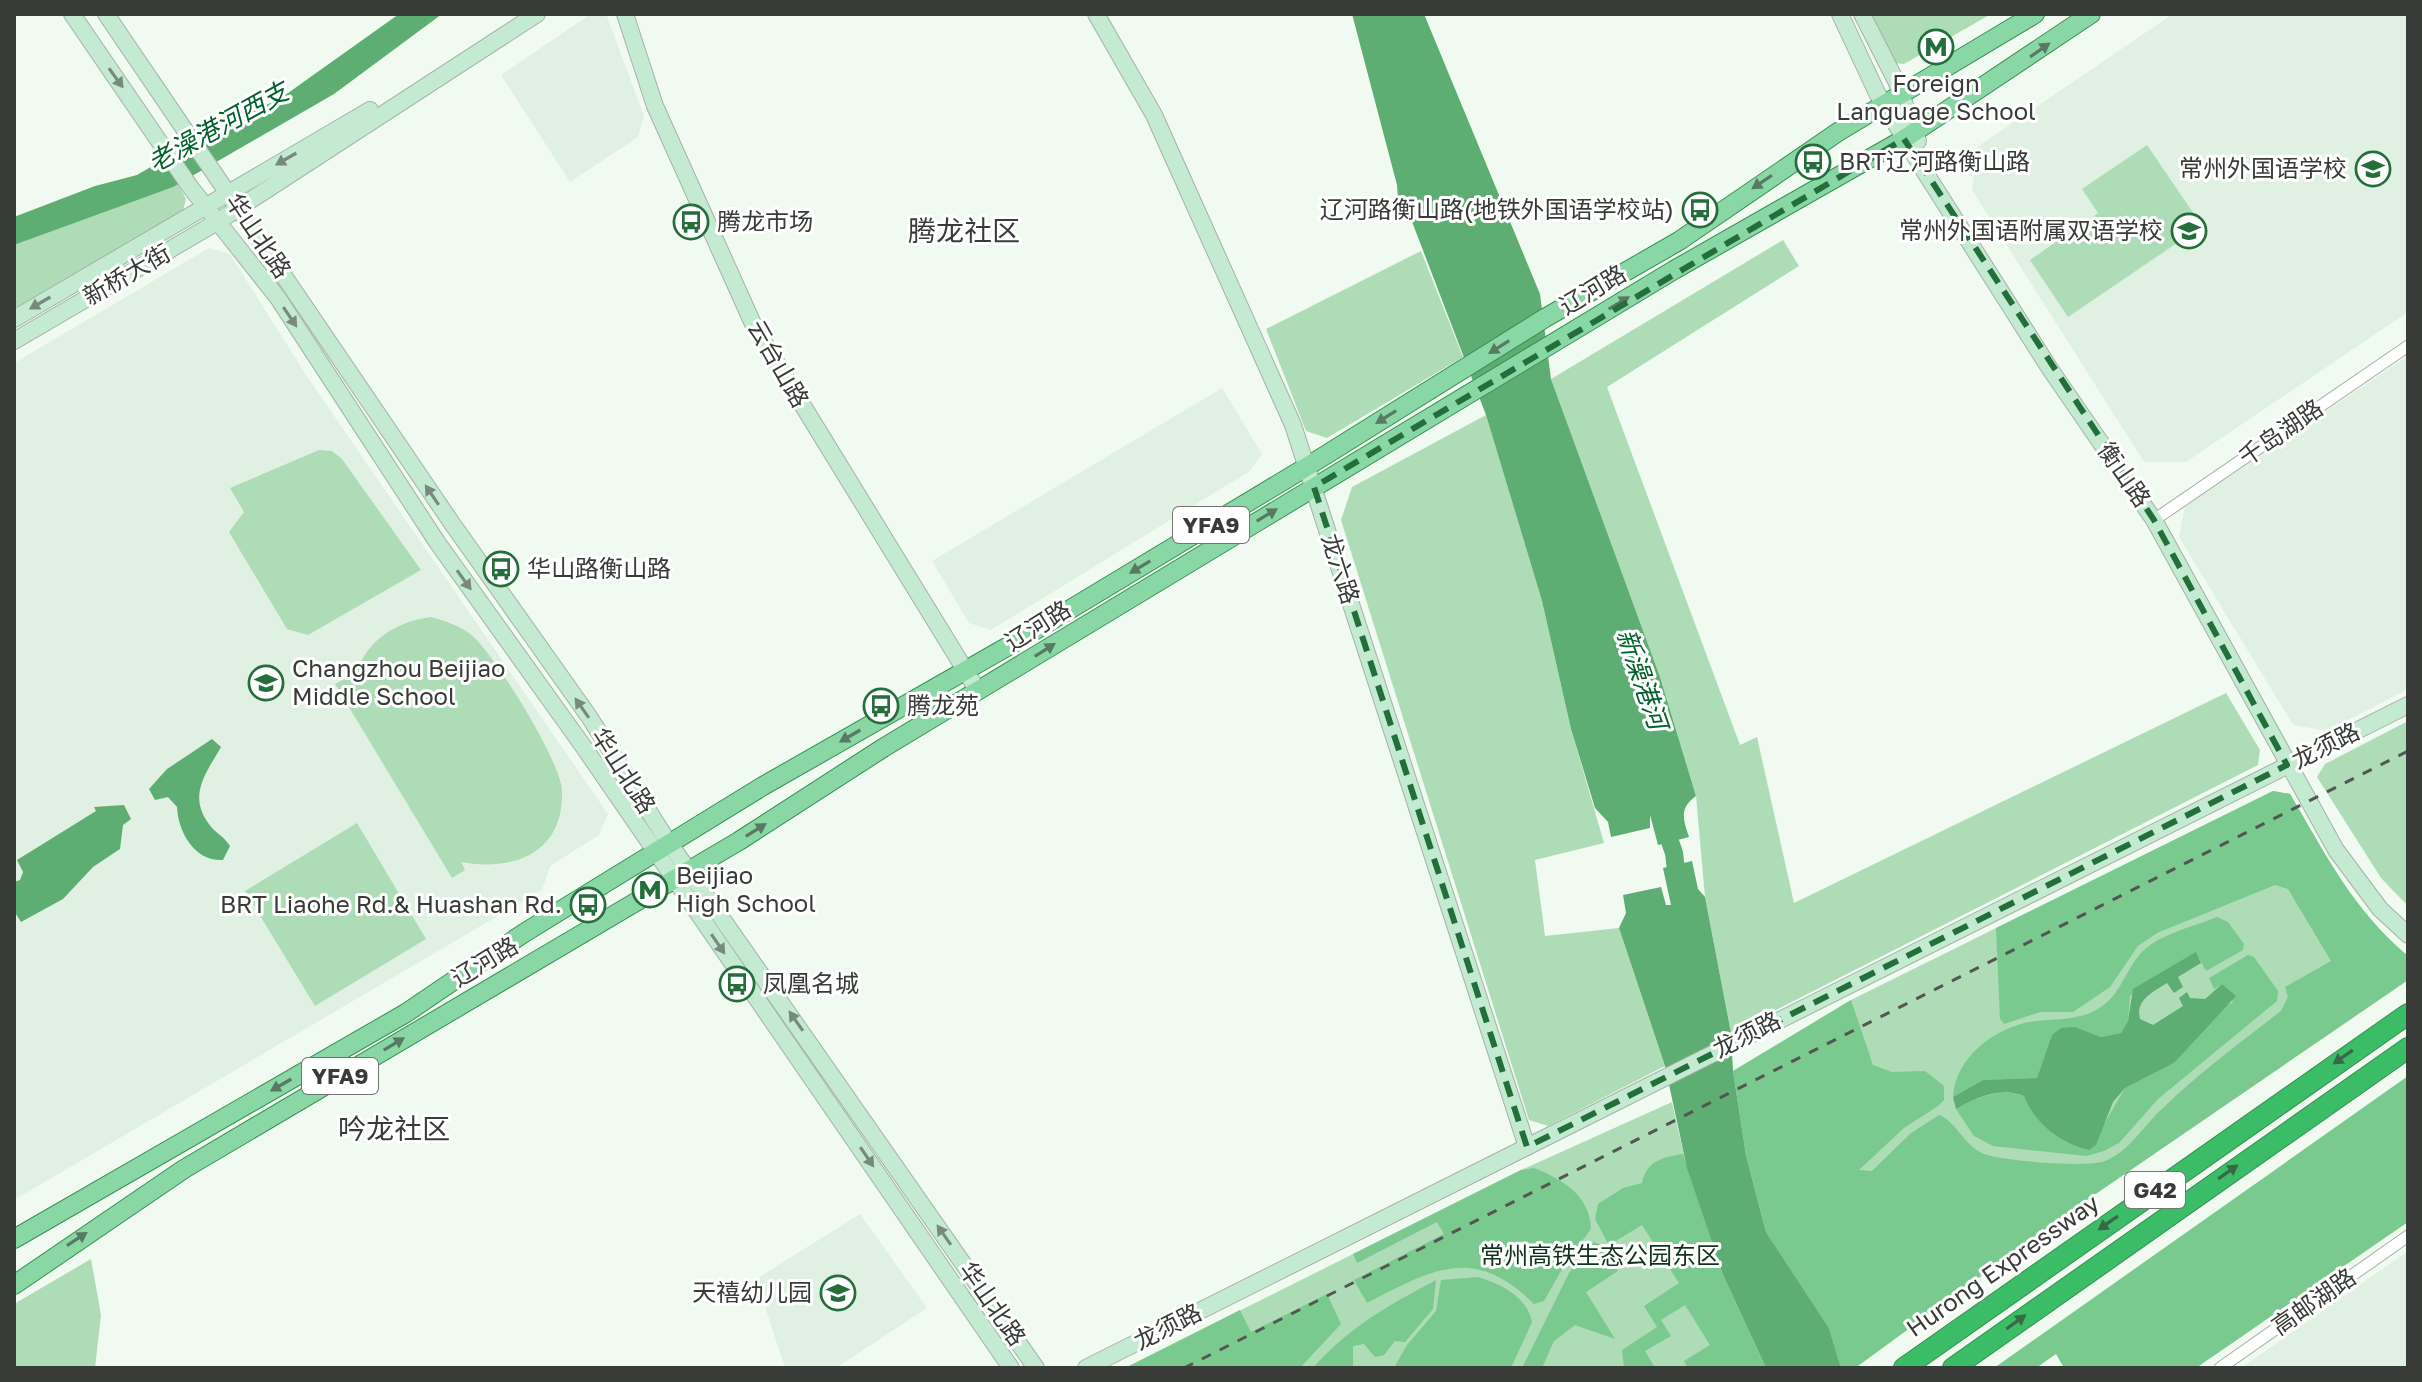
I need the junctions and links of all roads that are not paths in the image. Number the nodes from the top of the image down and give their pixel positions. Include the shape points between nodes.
1 (72, 14) edge
2 (106, 14) edge
3 (519, 14) edge
4 (537, 14) edge
5 (625, 14) edge
6 (1096, 14) edge
7 (1840, 14) edge
8 (1862, 14) edge
9 (2035, 14) edge
10 (2091, 14) edge
11 (1892, 100) junction
12 (1909, 135) junction
13 (228, 192) junction
14 (205, 207) junction
15 (239, 207) junction
16 (217, 222) junction
17 (14, 319) edge
18 (14, 341) edge
19 (2408, 346) edge
20 (1308, 466) junction
21 (1314, 487) junction
22 (2158, 518) junction
23 (967, 670) junction
24 (978, 691) junction
25 (2408, 705) edge
26 (2291, 763) junction
27 (663, 848) junction
28 (682, 875) junction
29 (2408, 923) edge
30 (2408, 935) edge
31 (2408, 1014) edge
32 (2408, 1048) edge
33 (1527, 1147) junction
34 (2408, 1236) edge
35 (14, 1239) edge
36 (14, 1285) edge
37 (1011, 1368) edge
38 (1036, 1368) edge
39 (1086, 1368) edge
40 (1904, 1368) edge
41 (1953, 1368) edge
42 (2220, 1368) edge

1 -> 14 street, 华山北路
2 - 13 street, 华山北路
3 -> 13 street, 新桥大街 via 389,99
4 - 15 street, 新桥大街
5 - 23 street, 云台山路 via 655,106 754,326
6 - 20 street, 龙六路 via 1154,115
7 - 11 street, 衡山路
8 - 11 street, 衡山路 via 1897,83
9 - 11 main road, 辽河路 / YFA9
12 -> 10 main road, 辽河路 / YFA9
11 - 12 street, 衡山路
11 -> 20 main road, 辽河路 / YFA9 via 1679,241
21 -> 12 main road, 辽河路 / YFA9
12 - 22 street, 衡山路 via 2050,369
13 - 14 street, 新桥大街
13 - 15 street, 华山北路
14 - 16 street, 华山北路
14 -> 17 street, 新桥大街
15 - 16 street, 新桥大街
27 -> 15 street, 华山北路 via 590,718
16 - 18 street, 新桥大街
16 -> 27 street, 华山北路 via 278,298 437,542
19 - 22 street, 千岛湖路
20 - 21 street, 龙六路
20 -> 23 main road, 辽河路 / YFA9
24 -> 21 main road, 辽河路 / YFA9
21 - 33 street, 龙六路
22 - 26 street, 衡山路
23 - 24 street, 云台山路
23 -> 27 main road, 辽河路 / YFA9
28 -> 24 main road, 辽河路 / YFA9
25 - 26 street, 龙须路
26 - 29 street, 衡山路 via 2376,893
26 - 30 street, 衡山路 via 2336,850 2380,909
26 - 33 street, 龙须路
27 - 28 street, 华山北路
27 -> 35 main road, 辽河路 / YFA9 via 406,1013
36 -> 28 main road, 辽河路 / YFA9 via 184,1169
28 -> 37 street, 华山北路
38 -> 28 street, 华山北路
31 -> 40 highway, Hurong Expressway / G42
41 -> 32 highway, G42
33 - 39 street, 龙须路
34 - 42 street, 高邮湖路

